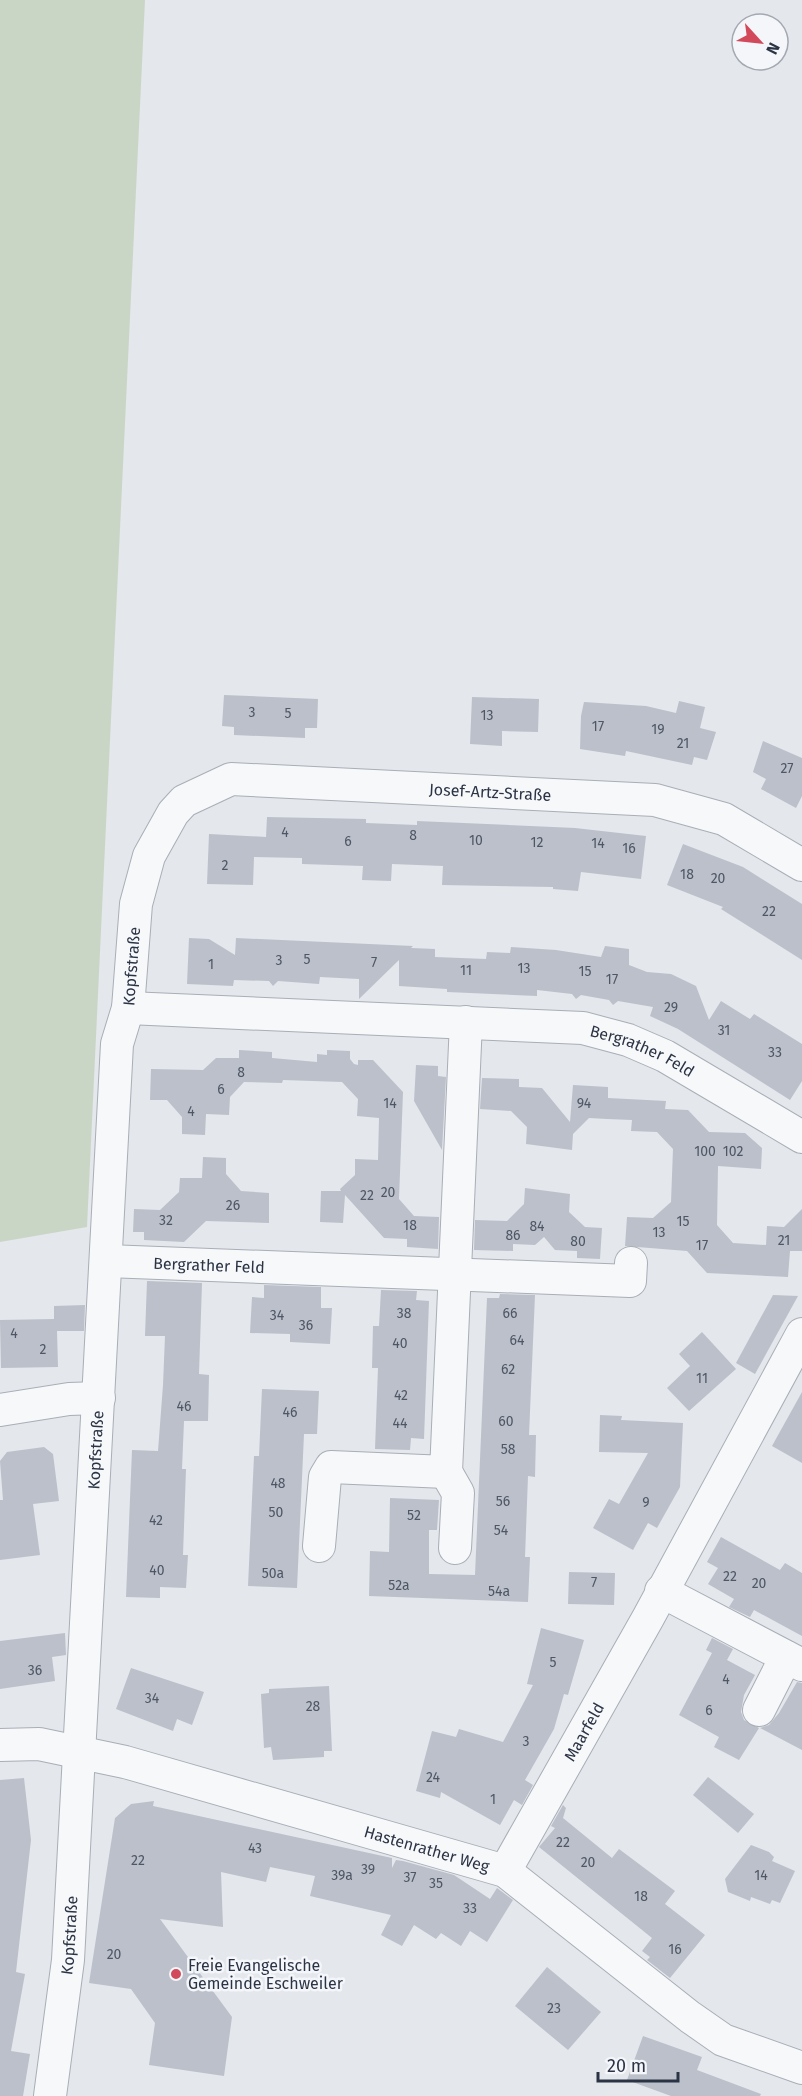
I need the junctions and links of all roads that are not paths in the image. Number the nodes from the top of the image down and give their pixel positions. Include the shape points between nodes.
1 (172, 813) joint
2 (802, 865) edge
3 (128, 1008) junction
4 (466, 1022) junction
5 (802, 1137) edge
6 (107, 1261) junction
7 (631, 1263) dead end
8 (455, 1275) junction
9 (802, 1334) edge
10 (791, 1382) edge
11 (99, 1398) junction
12 (0, 1410) edge
13 (446, 1473) junction
14 (319, 1546) dead end
15 (455, 1548) dead end
16 (661, 1592) junction
17 (794, 1661) edge
18 (759, 1710) dead end
19 (0, 1745) edge
20 (79, 1752) junction
21 (505, 1871) junction
22 (802, 2068) edge
23 (50, 2096) edge

1 - 2 street, Josef-Artz-Straße via 184,801 231,779 655,800 724,819
1 - 3 street, Kopfstraße via 149,856 136,904
3 - 4 street, Bergrather Feld
3 - 6 street, Kopfstraße via 117,1044
4 - 5 street, Bergrather Feld via 583,1028 628,1040 699,1074
4 - 8 street
6 - 8 street, Bergrather Feld
6 - 11 street, Kopfstraße
7 - 8 street, Bergrather Feld via 630,1281
8 - 13 street
9 - 10 street, Maarfeld
10 - 16 street, Maarfeld
11 - 12 street
11 - 20 street, Kopfstraße
13 - 14 street via 331,1467 325,1477
13 - 15 street via 458,1493
16 - 17 street
16 - 21 street, Maarfeld
17 - 18 street
19 - 20 street, Hastenrather Weg via 39,1744
20 - 21 street, Hastenrather Weg
20 - 23 street, Kopfstraße via 68,1959
21 - 22 street, Hastenrather Weg via 723,2040

